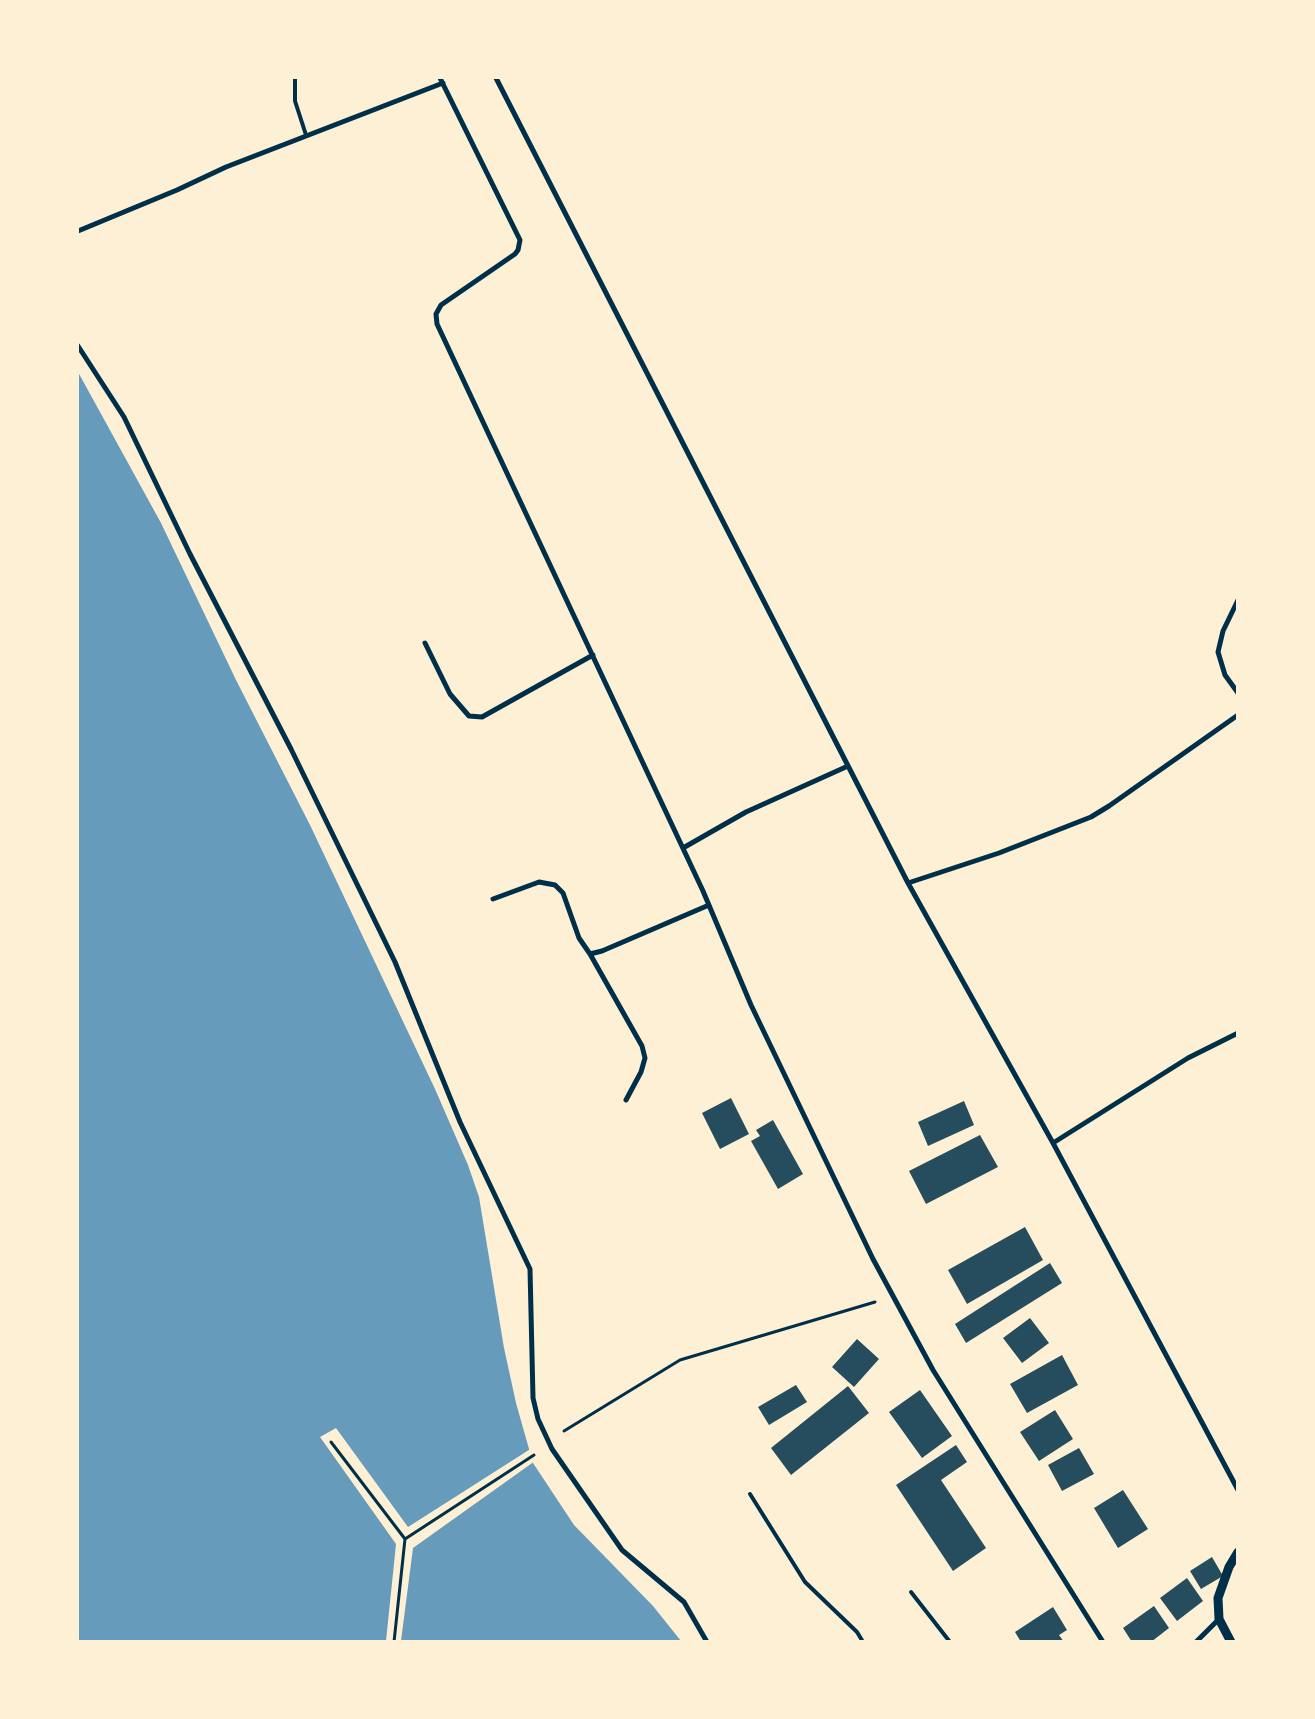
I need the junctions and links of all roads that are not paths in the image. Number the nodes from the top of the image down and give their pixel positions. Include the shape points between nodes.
1 (295, 78) edge
2 (496, 78) edge
3 (441, 80) edge
4 (306, 136) junction
5 (78, 231) edge
6 (78, 346) edge
7 (1238, 600) edge
8 (425, 643) dead end
9 (592, 655) junction
10 (1238, 693) edge
11 (1238, 715) edge
12 (848, 766) junction
13 (683, 848) junction
14 (908, 883) junction
15 (493, 899) dead end
16 (709, 905) junction
17 (590, 954) junction
18 (1238, 1034) edge
19 (626, 1100) dead end
20 (1053, 1143) junction
21 (1238, 1490) edge
22 (750, 1494) dead end
23 (1238, 1552) edge
24 (911, 1592) dead end
25 (1219, 1620) junction
26 (707, 1642) edge
27 (863, 1642) edge
28 (950, 1642) edge
29 (1103, 1642) edge
30 (1196, 1642) edge
31 (1231, 1642) edge

1 - 4 lane via 294,101
2 - 12 street
3 - 4 street
3 - 9 street via 520,240 515,254 440,305 436,314 437,324
4 - 5 street
6 - 26 street via 124,417 304,776 395,962 460,1122 530,1269 533,1398 549,1442 622,1550 684,1602
7 - 10 street via 1223,631 1218,652 1225,675
8 - 9 street via 450,694 469,716 482,717
9 - 13 street
11 - 14 street via 1091,816 999,853
12 - 13 street via 746,812
12 - 14 street
13 - 16 street
14 - 20 street
15 - 17 street via 539,882 555,884 563,893 579,938
16 - 17 street
16 - 29 street via 751,1006 873,1259 933,1370
17 - 19 street via 642,1046 645,1058
18 - 20 street via 1188,1058
20 - 21 street
22 - 27 lane via 806,1582 857,1632
23 - 25 street via 1218,1598
24 - 28 lane
25 - 30 street
25 - 31 street

